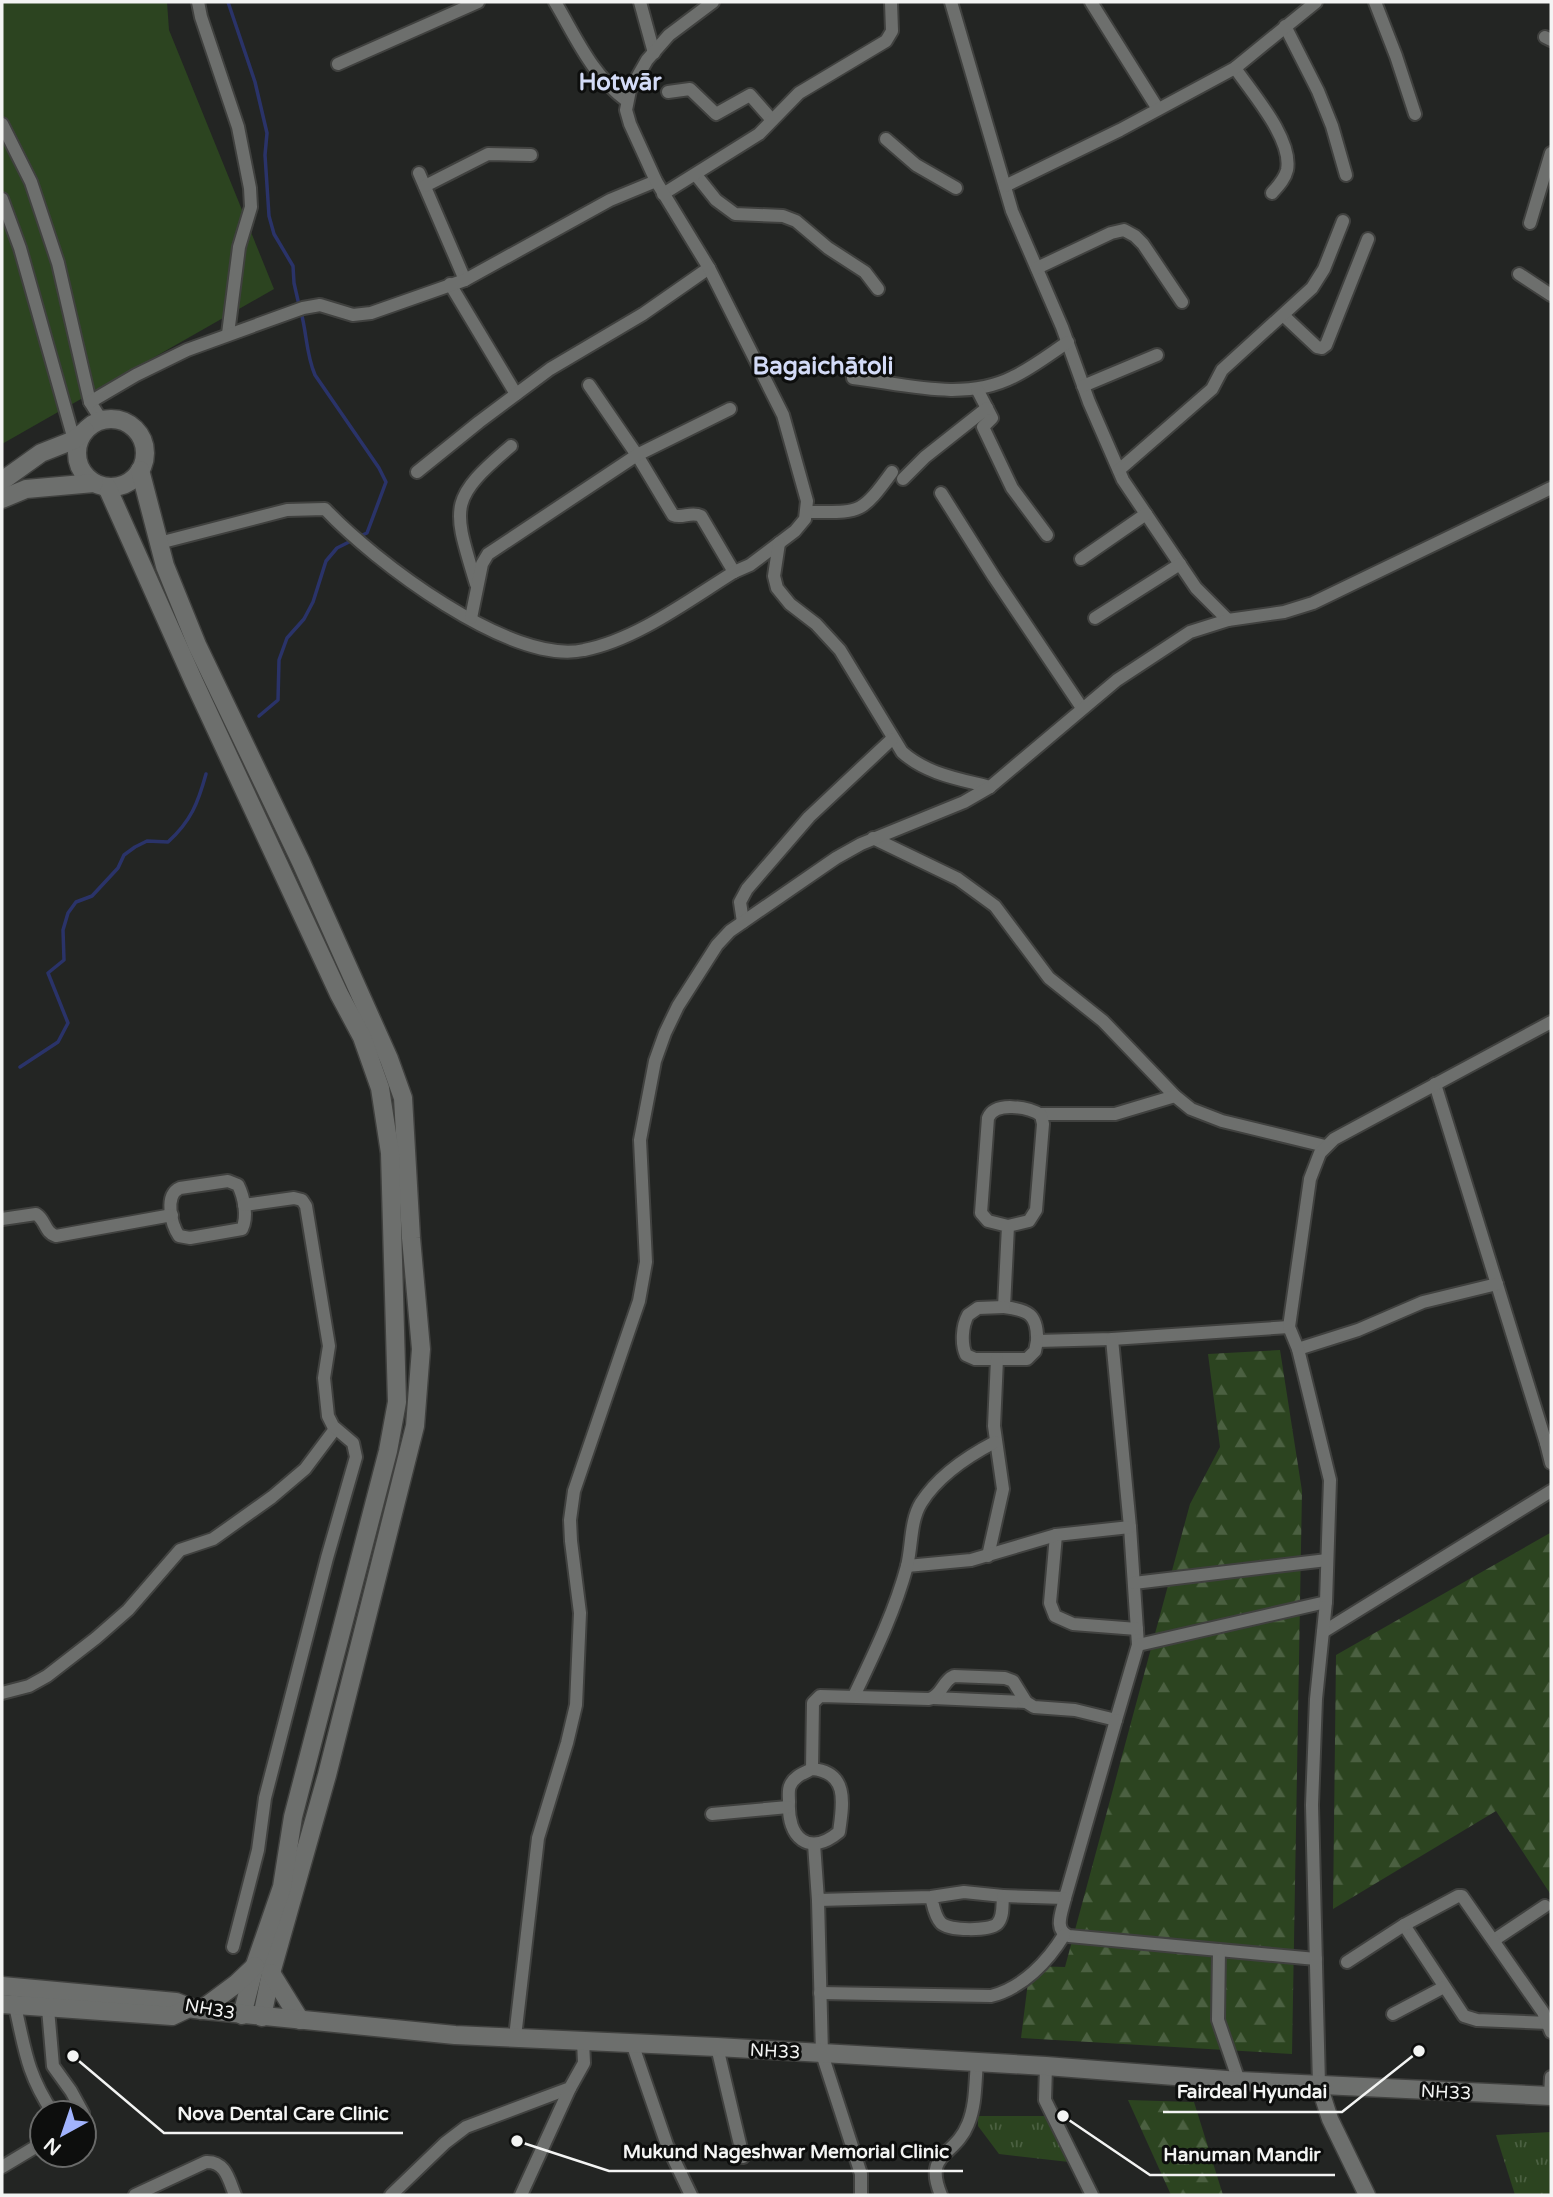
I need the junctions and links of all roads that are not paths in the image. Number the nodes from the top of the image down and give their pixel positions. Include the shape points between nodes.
1 (198, 2) edge
2 (478, 2) edge
3 (555, 2) edge
4 (640, 2) edge
5 (713, 2) edge
6 (891, 2) edge
7 (951, 2) edge
8 (1091, 2) edge
9 (1316, 2) edge
10 (1375, 2) edge
11 (1285, 26) junction
12 (654, 53) junction
13 (338, 64) dead end
14 (1235, 68) junction
15 (668, 92) dead end
16 (627, 101) junction
17 (1158, 109) junction
18 (1415, 114) dead end
19 (772, 120) junction
20 (2, 124) edge
21 (886, 139) dead end
22 (531, 155) dead end
23 (1550, 160) edge
24 (419, 173) dead end
25 (696, 174) junction
26 (1346, 174) dead end
27 (656, 181) junction
28 (425, 186) junction
29 (1005, 186) junction
30 (956, 188) dead end
31 (1272, 193) dead end
32 (663, 194) junction
33 (2, 199) edge
34 (1343, 221) dead end
35 (1530, 223) dead end
36 (1367, 239) dead end
37 (709, 268) junction
38 (1037, 268) junction
39 (1519, 274) dead end
40 (465, 280) junction
41 (450, 284) junction
42 (878, 289) dead end
43 (1551, 295) edge
44 (1182, 302) dead end
45 (1284, 316) junction
46 (228, 334) junction
47 (1068, 342) junction
48 (1157, 355) dead end
49 (853, 378) dead end
50 (589, 384) dead end
51 (1083, 386) junction
52 (977, 389) junction
53 (516, 394) junction
54 (90, 402) junction
55 (987, 408) junction
56 (730, 409) dead end
57 (96, 424) junction
58 (74, 440) junction
59 (511, 446) dead end
60 (637, 455) junction
61 (140, 470) junction
62 (1119, 470) junction
63 (417, 472) dead end
64 (2, 481) edge
65 (100, 485) junction
66 (1551, 488) edge
67 (941, 493) dead end
68 (2, 499) edge
69 (807, 512) junction
70 (1146, 514) junction
71 (1047, 535) dead end
72 (159, 543) junction
73 (779, 543) junction
74 (1081, 559) dead end
75 (1180, 564) junction
76 (734, 572) junction
77 (477, 587) junction
78 (1209, 603) junction
79 (471, 618) junction
80 (1095, 618) dead end
81 (1228, 621) junction
82 (1204, 626) junction
83 (1082, 708) junction
84 (892, 738) junction
85 (990, 788) junction
86 (873, 838) junction
87 (743, 922) junction
88 (1551, 1022) edge
89 (1435, 1084) junction
90 (1175, 1096) junction
91 (1039, 1114) junction
92 (1325, 1146) junction
93 (244, 1205) junction
94 (172, 1215) junction
95 (2, 1219) edge
96 (1008, 1226) junction
97 (1497, 1284) junction
98 (1004, 1307) junction
99 (1289, 1327) junction
100 (1112, 1339) junction
101 (1037, 1341) junction
102 (1298, 1349) junction
103 (998, 1359) junction
104 (335, 1429) junction
105 (995, 1441) junction
106 (1549, 1442) edge
107 (1551, 1463) edge
108 (1551, 1491) edge
109 (1130, 1527) junction
110 (1056, 1535) junction
111 (988, 1556) junction
112 (1327, 1560) junction
113 (907, 1566) junction
114 (1134, 1583) junction
115 (1326, 1602) junction
116 (1137, 1629) junction
117 (1323, 1632) junction
118 (1138, 1645) junction
119 (2, 1693) edge
120 (854, 1696) junction
121 (933, 1698) junction
122 (1026, 1702) junction
123 (1116, 1720) junction
124 (812, 1769) junction
125 (788, 1807) junction
126 (712, 1814) dead end
127 (814, 1844) junction
128 (1003, 1896) junction
129 (931, 1897) junction
130 (1065, 1898) junction
131 (818, 1900) junction
132 (1545, 1906) dead end
133 (1404, 1925) junction
134 (1064, 1935) junction
135 (1494, 1940) junction
136 (233, 1947) dead end
137 (1219, 1950) junction
138 (1316, 1959) junction
139 (1348, 1962) dead end
140 (263, 1969) junction
141 (2, 1986) edge
142 (1444, 1987) junction
143 (820, 1993) junction
144 (9, 2005) edge
145 (48, 2008) junction
146 (195, 2009) junction
147 (1393, 2014) dead end
148 (242, 2015) junction
149 (262, 2017) junction
150 (300, 2020) junction
151 (1550, 2028) edge
152 (515, 2037) junction
153 (583, 2041) junction
154 (632, 2043) junction
155 (717, 2048) junction
156 (822, 2054) junction
157 (976, 2063) junction
158 (1046, 2066) junction
159 (1551, 2077) edge
160 (1239, 2081) junction
161 (1319, 2085) junction
162 (570, 2088) junction
163 (1551, 2096) edge
164 (44, 2099) edge
165 (75, 2099) edge
166 (28, 2151) edge
167 (743, 2157) dead end
168 (2, 2167) edge
169 (135, 2195) edge
170 (236, 2195) edge
171 (391, 2195) edge
172 (521, 2195) edge
173 (691, 2195) edge
174 (861, 2195) edge
175 (941, 2195) edge
176 (1092, 2195) edge
177 (1367, 2195) edge

1 - 46 street via 238,127 250,188 251,207 239,247
2 - 13 street
3 - 16 street via 593,69
4 - 12 street
5 - 12 street via 669,35
6 - 19 street via 892,30 886,41 799,93
7 - 29 street
8 - 17 street
9 - 11 street
10 - 18 street
11 - 14 street
11 - 26 street via 1318,91
12 - 16 street via 637,75
14 - 17 street
14 - 31 street via 1286,150 1285,174
15 - 19 street via 690,89 716,114 750,95
16 - 27 street via 630,124
17 - 29 street
19 - 25 street via 759,134
20 - 54 street via 31,182 58,263
21 - 30 street via 916,165
22 - 28 street via 488,154
23 - 35 street
24 - 28 street
25 - 32 street
25 - 42 street via 730,212 796,221 865,272
27 - 32 street
27 - 40 street via 610,200
28 - 40 street
29 - 38 street
32 - 37 street
33 - 58 street via 20,247
34 - 45 street via 1318,280
36 - 45 street via 1326,345 1317,347
37 - 53 street
37 - 69 street via 783,415
38 - 44 street via 1124,230 1143,244
38 - 47 street
39 - 43 street
40 - 41 street
41 - 46 street via 371,313 353,315 320,305
41 - 53 street
45 - 62 street via 1222,370 1212,389
46 - 54 street via 146,370
47 - 51 street
47 - 52 street via 1012,378
48 - 51 street
49 - 52 street via 945,390
50 - 60 street
51 - 62 street
52 - 55 street
53 - 63 street
54 - 57 street
55 - 69 street via 857,510
55 - 71 street via 992,419 983,426 1012,488
56 - 60 street
57 - 58 main road
57 - 61 main road via 115,420 138,433 145,458
57 - 65 main road via 80,440 77,456 82,472
58 - 64 main road via 41,453
59 - 77 street via 474,480 462,501 461,535
60 - 76 street via 673,515 696,513 704,519
60 - 77 street via 488,554
61 - 65 main road via 120,486
61 - 72 main road
62 - 70 street
65 - 68 main road via 26,489
65 - 140 main road via 362,1037 380,1088 390,1153 397,1402 293,1817
66 - 81 street via 1313,603
67 - 83 street
69 - 73 street via 801,525
70 - 74 street
70 - 75 street
72 - 79 street via 288,510 325,509 400,575
72 - 140 main road via 197,645 307,874 403,1098 421,1349 415,1426 327,1775
73 - 76 street
73 - 84 street via 774,576 777,588 849,662
75 - 78 street
75 - 80 street
76 - 79 street via 624,638 582,651 540,648
77 - 79 street
78 - 81 street
78 - 82 street
81 - 82 street
82 - 83 street via 1117,680
83 - 85 street
84 - 85 street via 920,765
84 - 87 street via 809,817 747,889 740,902
85 - 86 street
86 - 87 street
86 - 90 street via 958,879 995,906 1049,978 1103,1021
87 - 152 street via 717,945 699,973 665,1033 655,1061 640,1140 643,1280 571,1507 580,1612 576,1705 538,1838
88 - 89 street
89 - 92 street
89 - 97 street
90 - 91 street via 1115,1114
90 - 92 street via 1210,1118
91 - 96 street via 1044,1130 1036,1210 1029,1221
91 - 96 street via 999,1108 989,1118 981,1213
92 - 99 street via 1310,1179
93 - 94 street via 242,1229 190,1238 177,1233
93 - 94 street via 240,1188 228,1181 175,1190
93 - 104 street via 295,1198 306,1206 329,1346 324,1378 328,1416
94 - 95 street via 56,1236 36,1214
96 - 98 street
97 - 102 street via 1423,1302
97 - 106 street
98 - 101 street via 1031,1315
98 - 103 street via 974,1309 964,1327 967,1355
99 - 100 street
99 - 102 street
100 - 101 street
100 - 109 street
101 - 103 street via 1030,1357
102 - 112 street via 1330,1480
103 - 105 street
104 - 119 street via 305,1469 272,1497 214,1539 180,1550 128,1610 96,1638 47,1676
104 - 136 street via 353,1443 356,1457 265,1798 258,1850
105 - 111 street via 1003,1489
105 - 113 street via 961,1462 923,1500
106 - 107 street
108 - 117 street
109 - 110 street
109 - 114 street
110 - 111 street
110 - 116 street via 1050,1603 1055,1616 1073,1624
111 - 113 street
112 - 114 street
112 - 115 street
113 - 120 street
114 - 116 street
115 - 117 street
115 - 118 street
116 - 118 street
117 - 138 street via 1311,1805
118 - 123 street
120 - 121 street
120 - 124 street via 820,1696 813,1703
121 - 122 street
121 - 122 street via 948,1679 962,1676 1009,1679
122 - 123 street
123 - 130 street
124 - 125 street via 790,1787
124 - 127 street via 834,1776 843,1809 839,1832 827,1842
125 - 126 street
125 - 127 street via 798,1838
127 - 131 street
128 - 129 street via 964,1892
128 - 129 street via 997,1923 968,1929 941,1923
128 - 130 street
129 - 131 street
130 - 134 street via 1059,1928
131 - 143 street
132 - 135 street
133 - 135 street via 1460,1895
133 - 139 street
133 - 142 street
134 - 137 street
134 - 143 street via 1042,1966 998,1994
135 - 151 street
137 - 138 street
137 - 160 street via 1218,2020
138 - 161 street
140 - 146 main road
140 - 148 main road
140 - 149 main road
140 - 150 main road
141 - 146 main road, NH33 via 176,2002
142 - 147 street
142 - 151 street via 1470,2019
143 - 156 street
144 - 145 main road
144 - 164 street via 26,2061
145 - 146 main road via 172,2016
145 - 165 street via 53,2066
146 - 148 main road, NH33
148 - 149 main road, NH33
149 - 150 main road, NH33
150 - 152 main road, NH33
152 - 153 main road, NH33
153 - 154 main road, NH33
153 - 162 street via 584,2063
154 - 155 main road, NH33
154 - 173 street via 667,2145
155 - 156 main road, NH33
155 - 167 street
156 - 157 main road, NH33
156 - 174 street via 861,2174
157 - 158 main road, NH33
157 - 175 street via 970,2121 934,2170
158 - 160 main road, NH33
158 - 176 street via 1045,2100
159 - 163 street
160 - 161 main road, NH33
161 - 163 main road, NH33
161 - 177 street via 1330,2119
162 - 171 street via 466,2127
162 - 172 street
166 - 168 street
169 - 170 street via 212,2162 223,2168

